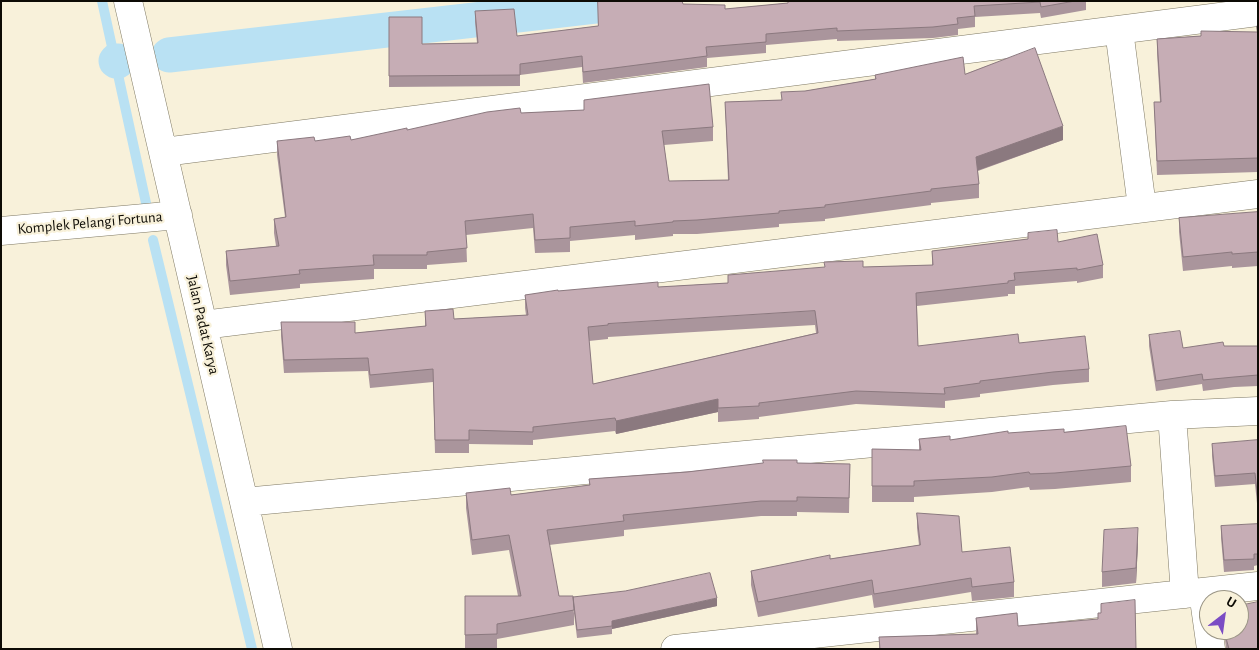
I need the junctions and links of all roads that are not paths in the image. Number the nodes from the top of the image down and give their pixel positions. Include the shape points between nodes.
1 (128, 1) edge
2 (1258, 12) edge
3 (1119, 30) junction
4 (164, 152) junction
5 (1258, 194) edge
6 (1142, 208) junction
7 (178, 215) junction
8 (1, 231) edge
9 (203, 325) junction
10 (1258, 411) edge
11 (1172, 415) junction
12 (244, 502) junction
13 (1258, 586) edge
14 (1194, 593) junction
15 (278, 649) edge
16 (675, 649) edge
17 (1211, 649) edge

1 - 4 street, Jalan Padat Karya
2 - 3 street
3 - 4 street
3 - 6 street
4 - 7 street, Jalan Padat Karya
5 - 6 street
6 - 9 street
7 - 8 street, Komplek Pelangi Fortuna
7 - 9 street, Jalan Padat Karya
9 - 12 street, Jalan Padat Karya
10 - 11 street
11 - 12 street
11 - 14 street
12 - 15 street, Jalan Padat Karya
13 - 14 street
14 - 16 street
14 - 17 street

